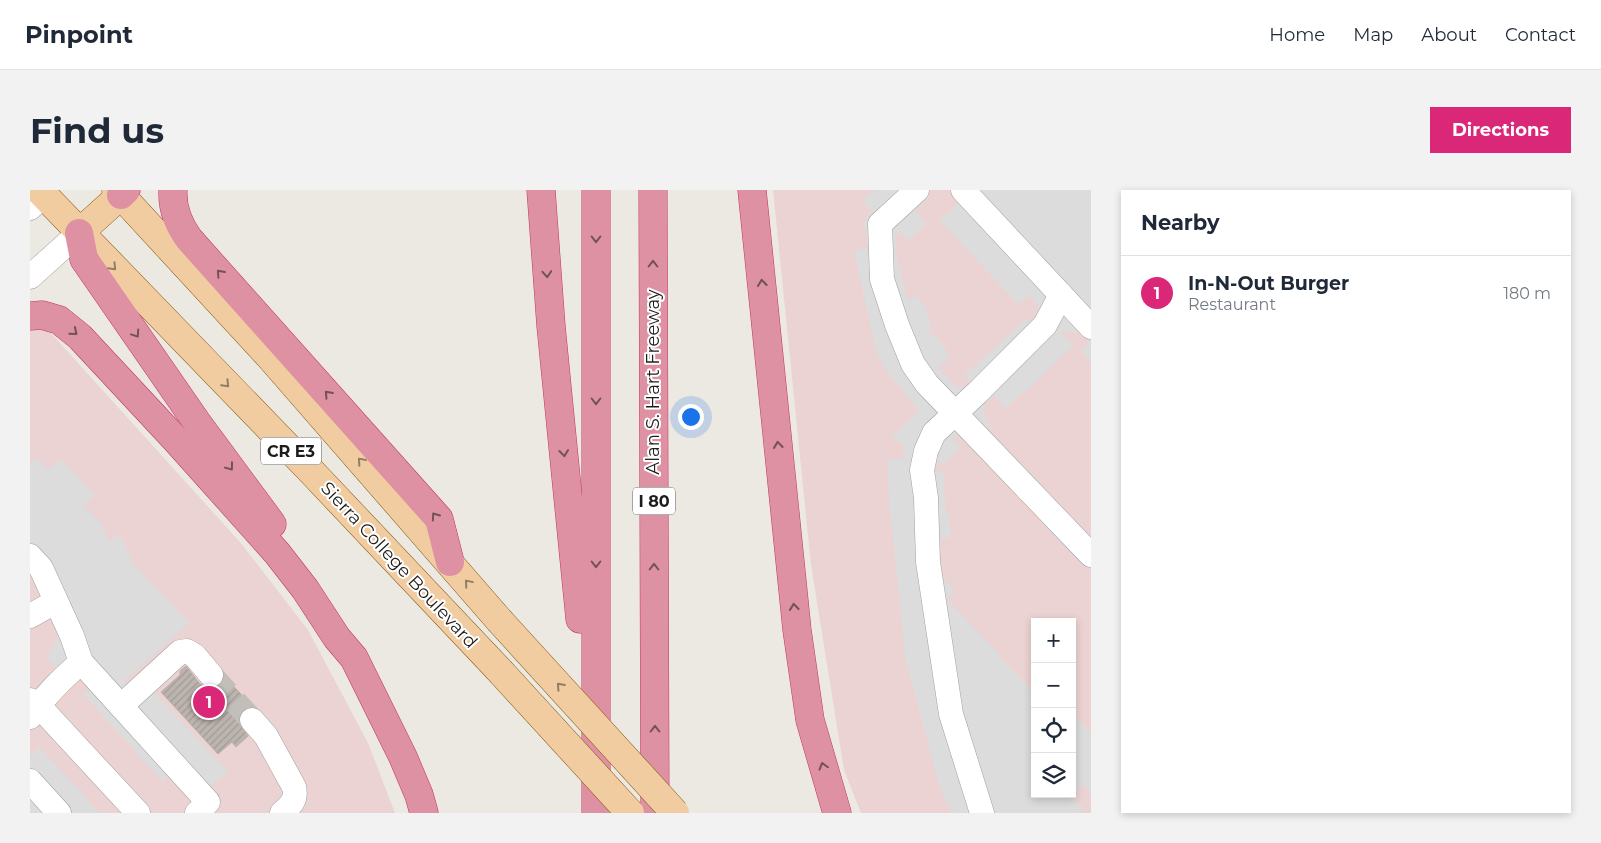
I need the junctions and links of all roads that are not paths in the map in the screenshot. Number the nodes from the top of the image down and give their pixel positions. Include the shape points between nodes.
1 (173, 190) edge
2 (541, 190) edge
3 (596, 190) edge
4 (653, 190) edge
5 (752, 190) edge
6 (917, 190) edge
7 (963, 190) edge
8 (121, 192) edge
9 (41, 196) edge
10 (79, 232) junction
11 (30, 277) edge
12 (1061, 296) junction
13 (30, 316) edge
14 (1091, 327) edge
15 (955, 413) junction
16 (30, 556) edge
17 (1091, 556) edge
18 (450, 562) junction
19 (55, 602) junction
20 (30, 616) edge
21 (354, 658) junction
22 (81, 662) junction
23 (211, 675) tunnel mouth
24 (121, 706) junction
25 (33, 707) edge
26 (252, 720) tunnel mouth
27 (655, 757) junction
28 (596, 776) junction
29 (30, 781) edge
30 (207, 809) edge
31 (60, 813) edge
32 (138, 813) edge
33 (282, 813) edge
34 (424, 813) edge
35 (596, 813) edge
36 (630, 813) edge
37 (655, 813) edge
38 (664, 813) edge
39 (675, 813) edge
40 (836, 813) edge
41 (982, 813) edge

18 -> 1 highway via 439,519 189,239 174,210
2 -> 28 highway via 552,336
3 -> 28 highway
27 -> 4 highway, Alan S. Hart Freeway / I 80
40 -> 5 highway via 810,720 797,630
6 - 15 street via 880,224 882,279 913,364
7 - 12 street
8 - 10 main road
18 -> 8 main road, Sierra College Boulevard / CR E3
9 - 10 main road, Sierra College Boulevard / CR E3
10 - 11 street
10 -> 21 highway via 84,259 196,421 316,583 347,633
10 -> 36 main road, Sierra College Boulevard / CR E3, bridge via 500,671
12 - 14 street
12 - 15 street via 1045,325
13 -> 21 highway via 42,315 59,320 80,337 277,553
15 - 17 street
15 - 41 street via 934,433 922,470 928,562 951,714
16 - 19 street via 41,568
39 -> 18 main road, Sierra College Boulevard / CR E3, bridge
19 - 20 street
19 - 22 street
21 - 34 highway via 403,757
22 - 24 street
22 - 25 street
23 - 24 street via 195,656 187,651 180,652
24 - 30 street
25 - 32 street
26 - 33 street via 266,736 294,787 293,803
27 - 37 highway, Alan S. Hart Freeway / I 80
27 - 38 highway
28 - 35 highway
29 - 31 street

